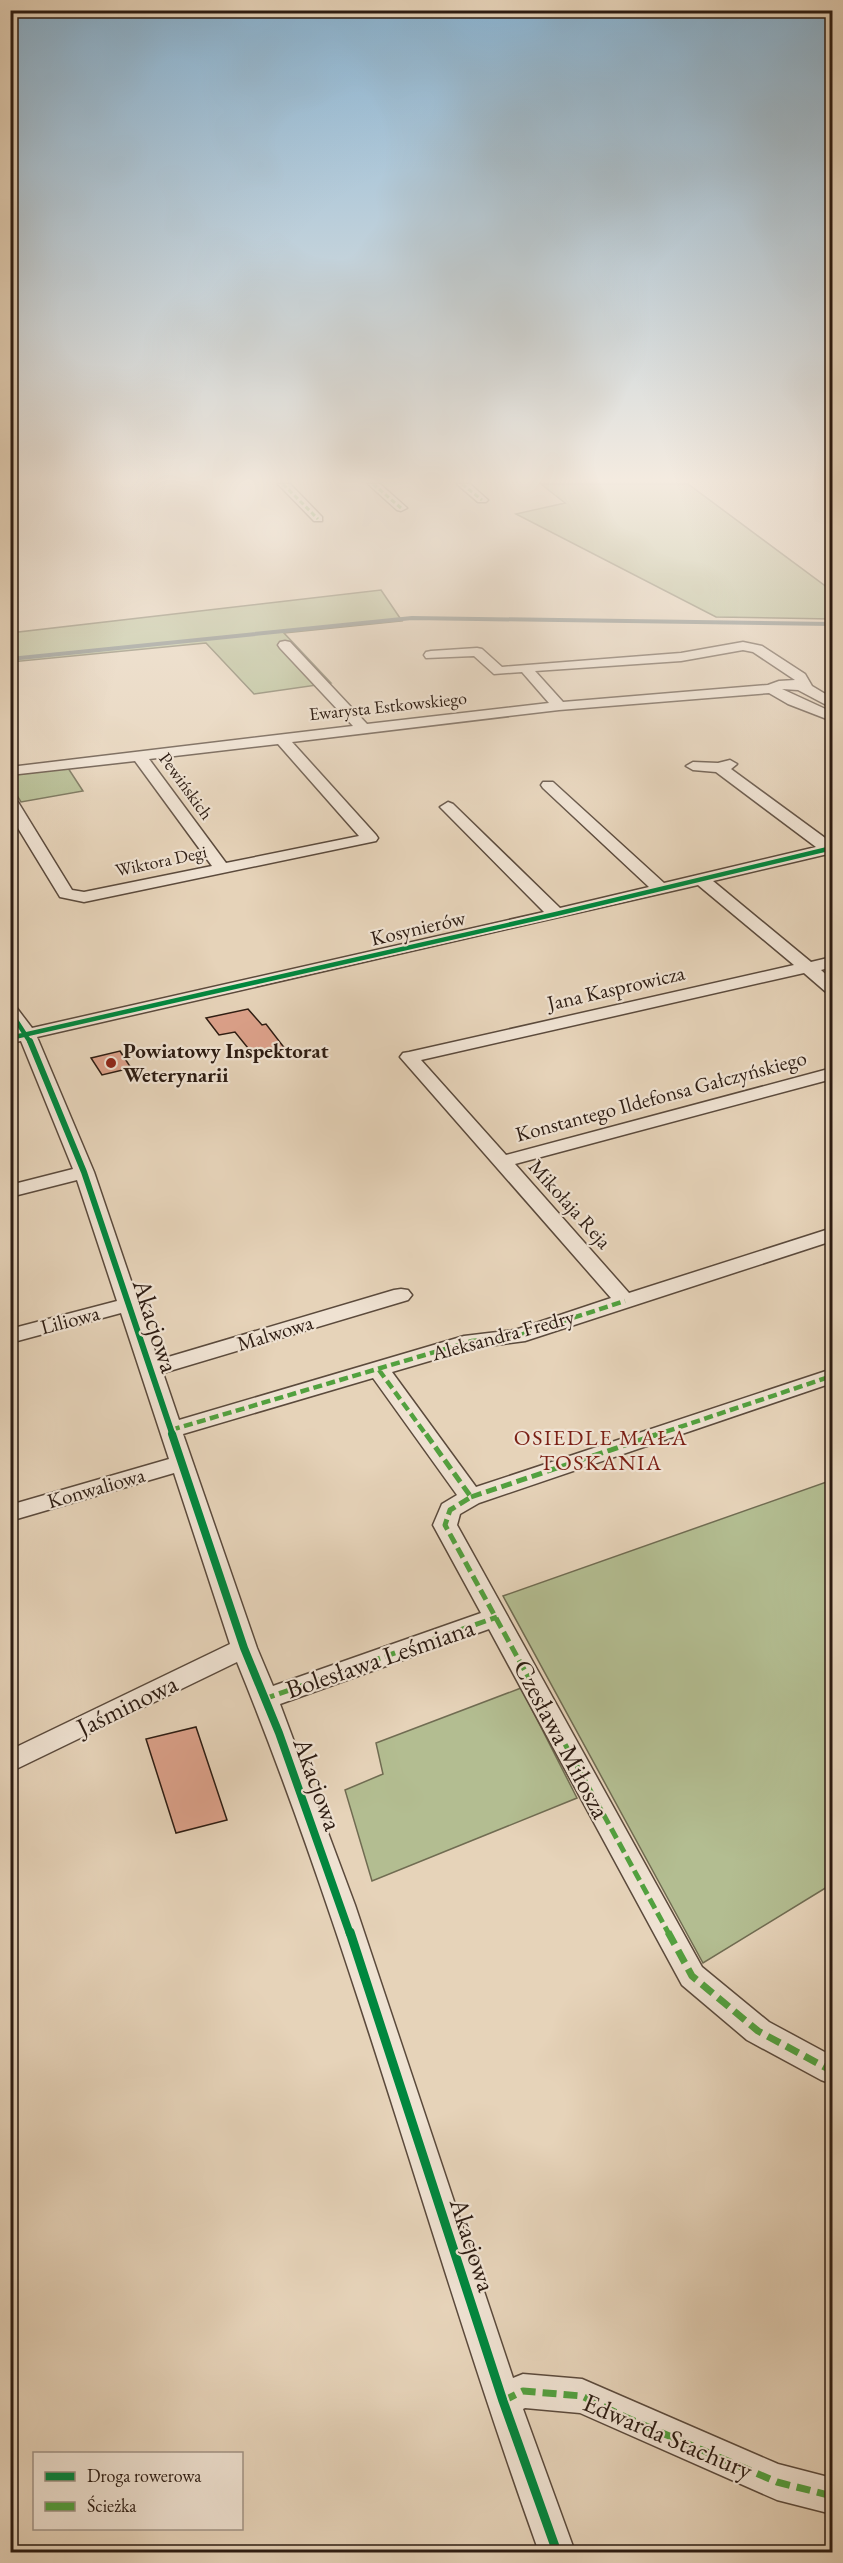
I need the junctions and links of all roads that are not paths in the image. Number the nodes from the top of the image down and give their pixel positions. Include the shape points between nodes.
1 (285, 645) dead end
2 (431, 656) dead end
3 (525, 668) junction
4 (805, 686) junction
5 (771, 688) junction
6 (832, 704) edge
7 (559, 706) junction
8 (832, 717) edge
9 (363, 728) junction
10 (281, 738) junction
11 (139, 756) junction
12 (693, 766) dead end
13 (10, 771) edge
14 (548, 785) dead end
15 (10, 802) edge
16 (448, 807) dead end
17 (831, 849) edge
18 (222, 869) junction
19 (702, 880) junction
20 (661, 889) junction
21 (556, 914) junction
22 (832, 962) edge
23 (808, 967) junction
24 (832, 988) edge
25 (10, 1011) edge
26 (19, 1036) edge
27 (409, 1057) joint
28 (832, 1073) edge
29 (501, 1162) junction
30 (84, 1172) junction
31 (10, 1191) edge
32 (832, 1234) edge
33 (401, 1295) dead end
34 (624, 1301) junction
35 (129, 1304) junction
36 (10, 1336) edge
37 (149, 1370) junction
38 (379, 1370) junction
39 (832, 1376) edge
40 (171, 1430) junction
41 (181, 1463) junction
42 (471, 1497) junction
43 (10, 1513) edge
44 (497, 1617) junction
45 (244, 1648) junction
46 (264, 1699) junction
47 (10, 1761) edge
48 (832, 2071) edge
49 (503, 2401) junction
50 (832, 2496) edge
51 (557, 2553) edge

1 - 9 street
2 - 3 street via 477,652 499,671
3 - 4 street via 681,657 743,646 757,648 800,677
3 - 7 street
4 - 5 street, Ewarysta Estkowskiego via 788,683
4 - 6 street
5 - 7 street, Ewarysta Estkowskiego
5 - 8 street
7 - 9 street, Ewarysta Estkowskiego
9 - 10 street, Ewarysta Estkowskiego
10 - 11 street, Ewarysta Estkowskiego
10 - 18 street, Wiktora Degi via 370,838
11 - 13 street, Ewarysta Estkowskiego
11 - 18 street, Pewińskich
12 - 17 street via 725,766
14 - 20 street
15 - 18 street, Wiktora Degi via 66,894 84,897
16 - 21 street
17 - 19 street, Kosynierów
19 - 20 street, Kosynierów
19 - 23 street
20 - 21 street, Kosynierów
21 - 26 street, Kosynierów
22 - 23 street, Jana Kasprowicza
23 - 24 street
23 - 27 street, Jana Kasprowicza
25 - 26 street, Akacjowa
26 - 30 street, Akacjowa
27 - 29 street, Mikołaja Reja
28 - 29 street, Konstantego Ildefonsa Gałczyńskiego
29 - 34 street, Mikołaja Reja
30 - 31 street
30 - 35 street, Akacjowa
32 - 34 street, Aleksandra Fredry
33 - 37 street, Malwowa
34 - 38 street, Aleksandra Fredry via 517,1336 472,1341
35 - 36 street, Liliowa
35 - 37 street, Akacjowa
37 - 40 street, Akacjowa
38 - 40 street, Aleksandra Fredry
38 - 42 street
39 - 42 street
40 - 41 street, Akacjowa
41 - 43 street, Konwaliowa
41 - 45 street, Akacjowa
42 - 44 street, Czesława Miłosza via 450,1510 446,1525
44 - 46 street, Bolesława Leśmiana
44 - 48 street, Czesława Miłosza via 692,1976 758,2031
45 - 46 street, Akacjowa
45 - 47 street, Jaśminowa
46 - 49 street, Akacjowa via 341,1905
49 - 50 street, Edwarda Stachury via 523,2391 582,2396 777,2482
49 - 51 street, Akacjowa

